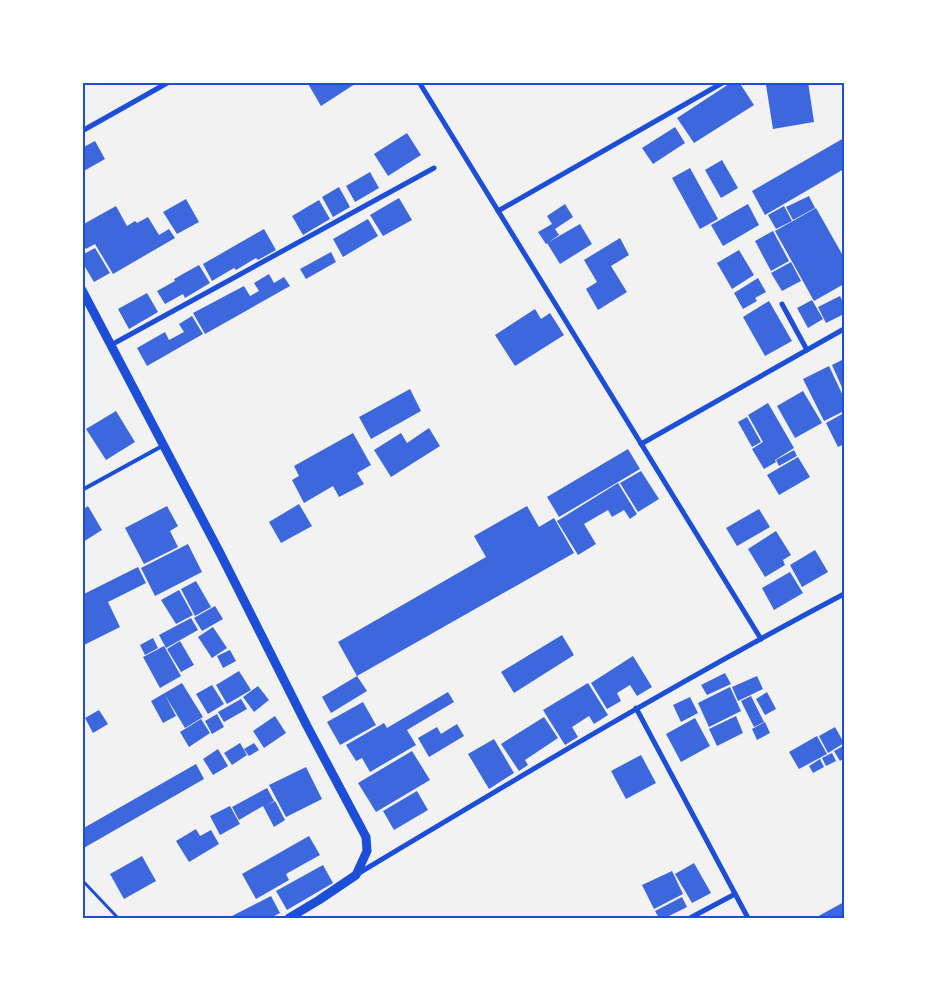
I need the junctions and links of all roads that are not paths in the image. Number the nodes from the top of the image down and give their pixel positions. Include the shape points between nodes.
1 (168, 82) edge
2 (419, 82) edge
3 (724, 82) edge
4 (82, 131) edge
5 (434, 168) dead end
6 (498, 211) junction
7 (82, 290) edge
8 (782, 304) dead end
9 (844, 329) edge
10 (111, 345) junction
11 (808, 350) junction
12 (641, 444) junction
13 (164, 445) junction
14 (82, 490) edge
15 (844, 594) edge
16 (762, 639) junction
17 (636, 708) junction
18 (356, 875) junction
19 (735, 894) junction
20 (289, 918) edge
21 (690, 918) edge
22 (748, 918) edge

1 - 4 street
2 - 6 street
3 - 6 street
5 - 10 street
6 - 12 street
7 - 10 street
8 - 11 street
9 - 11 street
10 - 13 street
11 - 12 street
12 - 16 street
13 - 14 lane
13 - 18 street via 366,837 367,851
15 - 16 street
16 - 17 street
17 - 18 street
17 - 19 street
18 - 20 street
19 - 21 street
19 - 22 street

